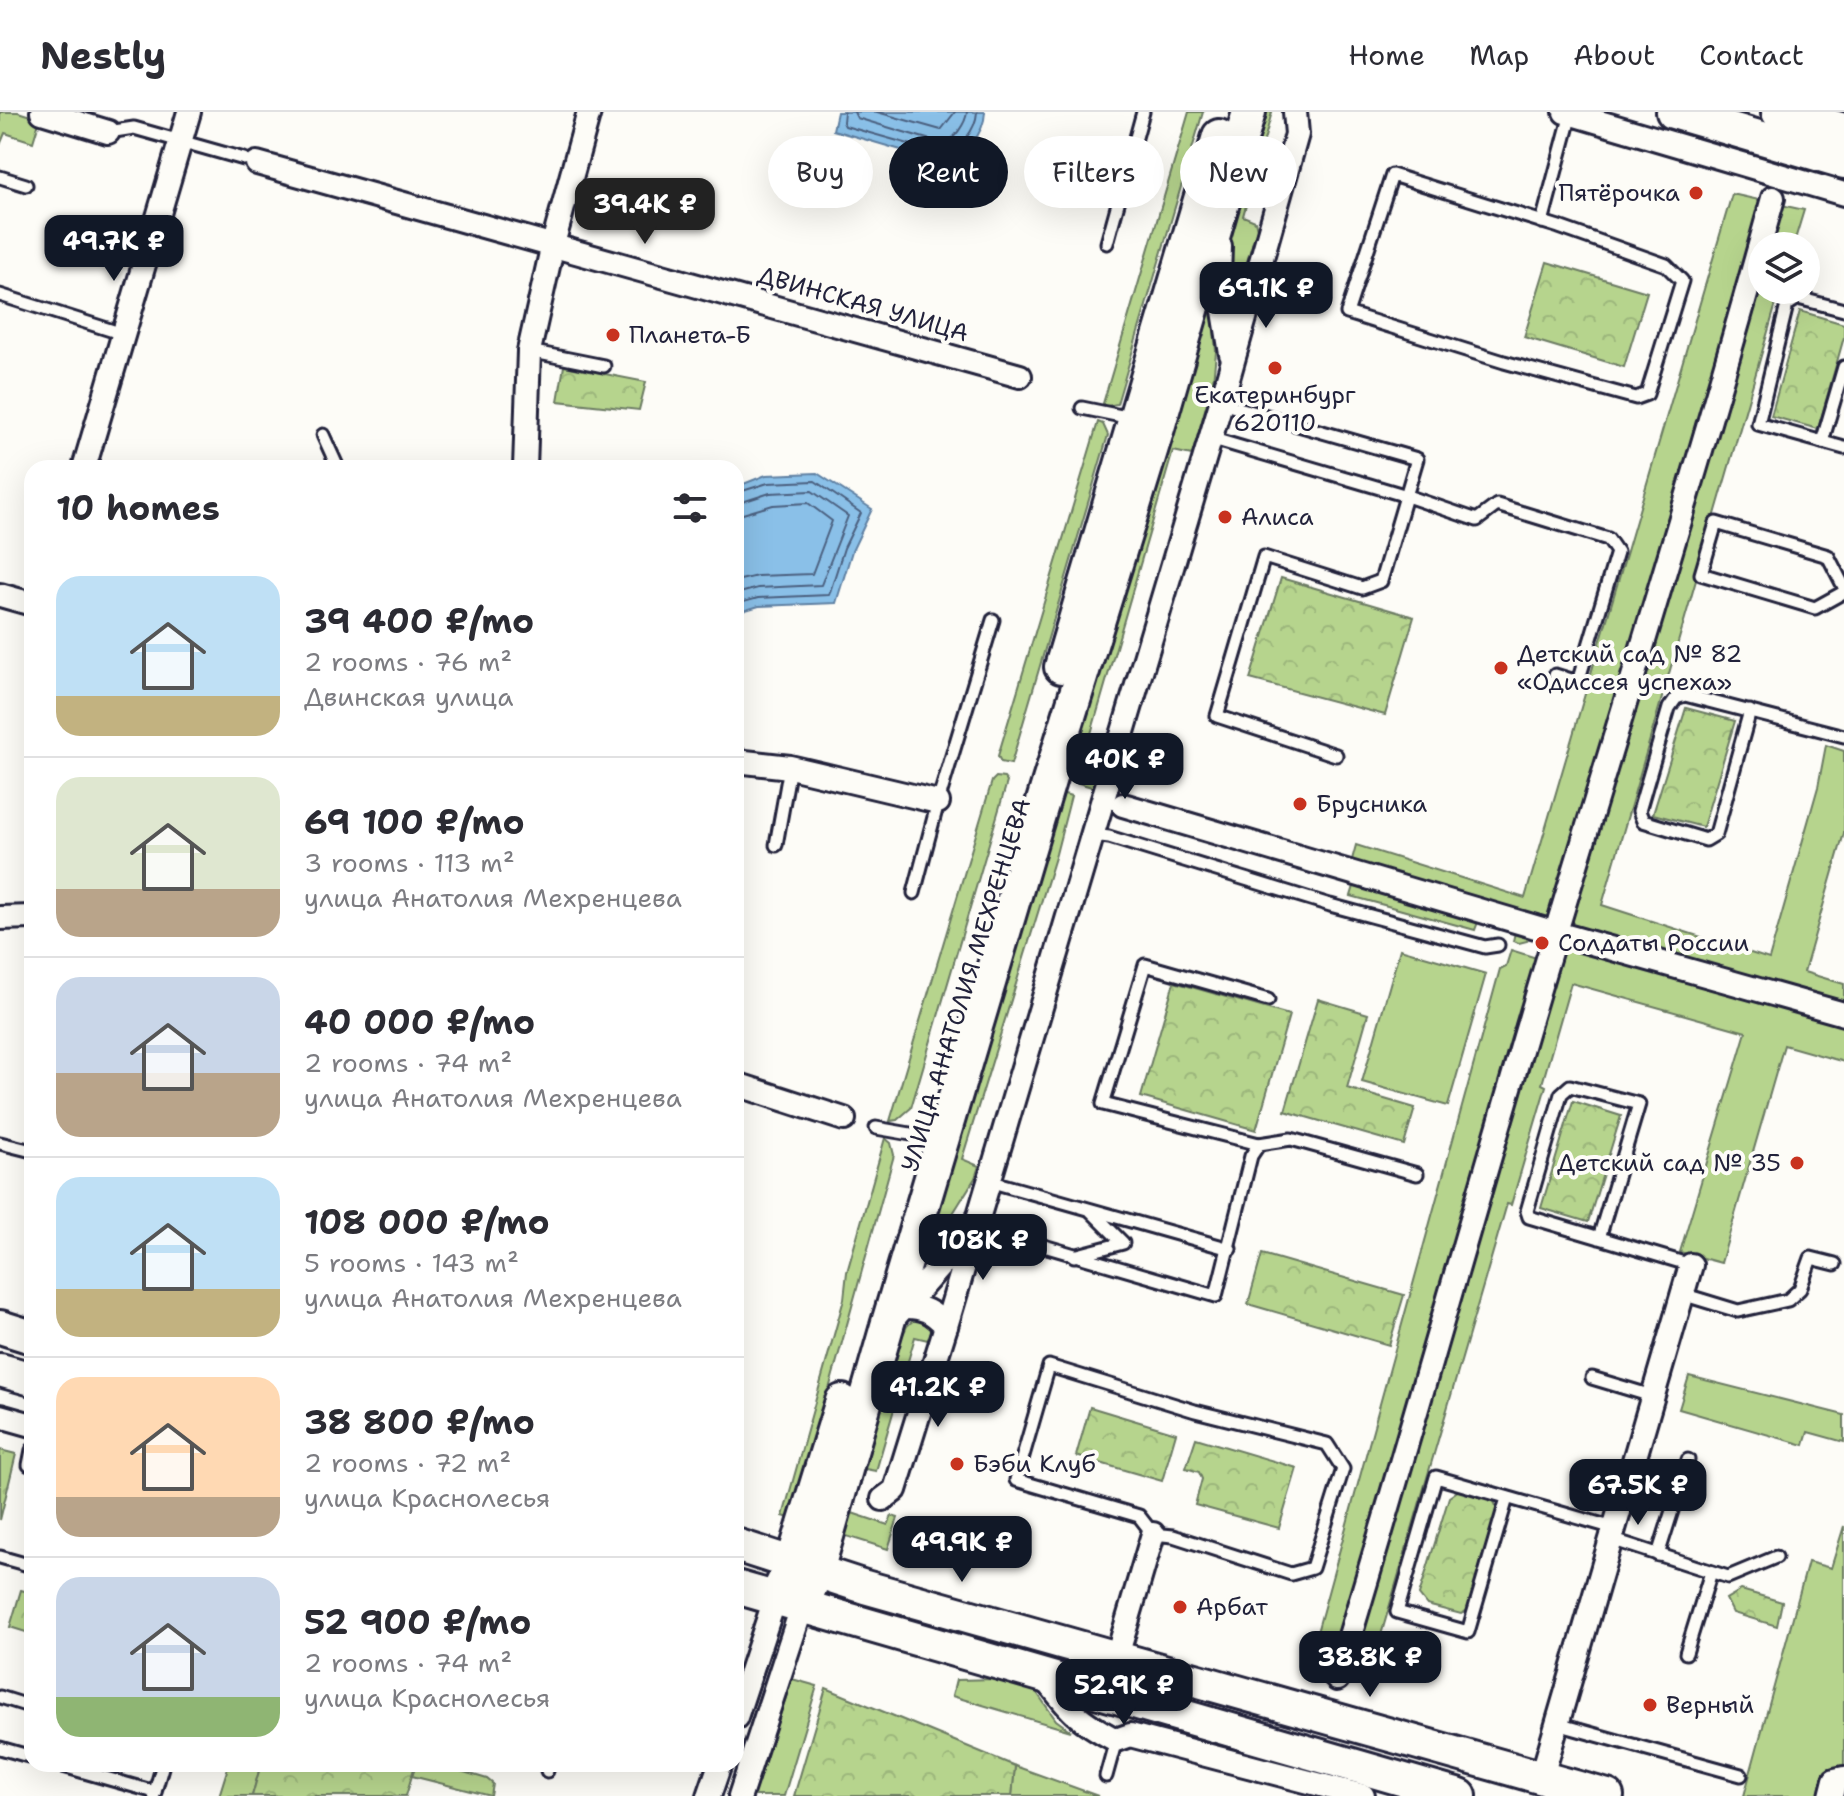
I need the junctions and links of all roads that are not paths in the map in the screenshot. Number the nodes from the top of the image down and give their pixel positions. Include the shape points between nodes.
1 (42, 112) edge
2 (189, 112) edge
3 (589, 112) edge
4 (1143, 112) edge
5 (1227, 112) edge
6 (1249, 112) edge
7 (1295, 112) edge
8 (1673, 112) edge
9 (1778, 112) edge
10 (1568, 113) edge
11 (1844, 130) edge
12 (108, 132) joint
13 (1242, 136) edge
14 (181, 140) junction
15 (250, 161) joint
16 (1844, 162) edge
17 (0, 177) edge
18 (26, 185) dead end
19 (1844, 194) edge
20 (1773, 198) dead end
21 (1222, 208) joint
22 (1542, 222) junction
23 (1107, 243) dead end
24 (553, 244) junction
25 (1219, 280) junction
26 (1255, 284) junction
27 (0, 295) edge
28 (1844, 310) edge
29 (123, 334) junction
30 (529, 351) junction
31 (1232, 363) junction
32 (604, 366) dead end
33 (1844, 367) edge
34 (1020, 376) dead end
35 (1221, 403) junction
36 (1082, 408) dead end
37 (1135, 419) junction
38 (323, 435) dead end
39 (1210, 438) junction
40 (1822, 442) junction
41 (1844, 448) edge
42 (86, 460) edge
43 (334, 460) edge
44 (525, 460) edge
45 (1407, 496) junction
46 (1844, 590) edge
47 (0, 595) edge
48 (24, 602) edge
49 (993, 620) dead end
50 (1555, 675) dead end
51 (1750, 711) junction
52 (1844, 736) edge
53 (1336, 755) dead end
54 (744, 762) edge
55 (790, 767) junction
56 (938, 802) junction
57 (1123, 805) dead end
58 (1093, 835) junction
59 (776, 845) dead end
60 (914, 893) dead end
61 (24, 917) edge
62 (0, 918) edge
63 (1556, 933) junction
64 (1498, 945) dead end
65 (1268, 1000) dead end
66 (1844, 1014) edge
67 (744, 1087) edge
68 (844, 1119) dead end
69 (876, 1128) dead end
70 (922, 1136) junction
71 (0, 1143) edge
72 (1259, 1144) junction
73 (24, 1149) edge
74 (1417, 1174) dead end
75 (989, 1181) junction
76 (1089, 1209) junction
77 (975, 1226) junction
78 (1599, 1238) junction
79 (1230, 1249) junction
80 (1074, 1256) junction
81 (1835, 1264) dead end
82 (1691, 1265) joint
83 (1682, 1294) junction
84 (895, 1317) junction
85 (946, 1326) junction
86 (0, 1327) edge
87 (24, 1334) edge
88 (0, 1370) edge
89 (24, 1377) edge
90 (1592, 1378) dead end
91 (1652, 1396) junction
92 (0, 1416) edge
93 (24, 1423) edge
94 (1688, 1460) dead end
95 (1507, 1498) junction
96 (883, 1499) dead end
97 (1153, 1534) junction
98 (1612, 1534) junction
99 (744, 1548) edge
100 (1658, 1555) junction
101 (0, 1557) edge
102 (1776, 1557) dead end
103 (24, 1564) edge
104 (805, 1567) junction
105 (1711, 1572) junction
106 (744, 1589) edge
107 (789, 1603) junction
108 (1686, 1653) dead end
109 (1117, 1656) junction
110 (1043, 1675) junction
111 (1337, 1679) dead end
112 (0, 1697) edge
113 (744, 1700) edge
114 (24, 1704) edge
115 (1557, 1724) junction
116 (1116, 1740) junction
117 (0, 1748) edge
118 (24, 1755) edge
119 (82, 1772) edge
120 (161, 1772) edge
121 (717, 1772) edge
122 (1741, 1775) dead end
123 (1106, 1776) dead end
124 (1542, 1776) junction
125 (1844, 1778) edge
126 (154, 1794) edge
127 (709, 1796) edge
128 (740, 1796) edge
129 (1363, 1796) edge
130 (1460, 1796) edge
131 (1607, 1796) edge
132 (1831, 1796) edge

1 - 12 street
2 - 14 street
3 - 24 street
4 - 23 lane
5 - 37 street, УЛИЦА АНАТОЛИЯ МЕХРЕНЦЕВА
6 - 13 street, УЛИЦА АНАТОЛИЯ МЕХРЕНЦЕВА
7 - 26 street, УЛИЦА АНАТОЛИЯ МЕХРЕНЦЕВА via 1297,134
8 - 16 street
9 - 11 street
10 - 19 street
10 - 22 lane
12 - 14 lane via 134,128
14 - 15 lane
14 - 29 street
15 - 24 street, ДВИНСКАЯ УЛИЦА
17 - 18 lane
20 - 63 street
21 - 25 street, УЛИЦА АНАТОЛИЯ МЕХРЕНЦЕВА
21 - 84 street, УЛИЦА АНАТОЛИЯ МЕХРЕНЦЕВА
22 - 22 lane via 1392,175 1347,313 1622,395 1647,394 1682,281 1666,265
24 - 30 street
24 - 34 street, ДВИНСКАЯ УЛИЦА
25 - 26 street via 1236,289
25 - 31 street, УЛИЦА АНАТОЛИЯ МЕХРЕНЦЕВА
26 - 31 street, УЛИЦА АНАТОЛИЯ МЕХРЕНЦЕВА
27 - 29 lane
28 - 40 lane via 1798,298 1787,305 1758,424
29 - 42 street
30 - 32 lane
30 - 44 street
31 - 35 street, УЛИЦА АНАТОЛИЯ МЕХРЕНЦЕВА
33 - 40 lane
35 - 39 street, УЛИЦА АНАТОЛИЯ МЕХРЕНЦЕВА
35 - 45 lane via 1417,459
36 - 37 lane
37 - 70 street, УЛИЦА АНАТОЛИЯ МЕХРЕНЦЕВА
38 - 43 lane
39 - 45 lane
39 - 58 street, УЛИЦА АНАТОЛИЯ МЕХРЕНЦЕВА
40 - 41 lane
45 - 50 lane via 1477,520 1497,505 1608,539 1617,552 1578,682
45 - 53 lane via 1381,581 1362,588 1264,557 1217,716
46 - 46 lane via 1815,608 1701,574 1716,523 1828,556
47 - 48 street
49 - 56 lane
51 - 51 lane via 1685,695 1676,698 1639,811 1643,821 1706,840 1716,834
51 - 52 lane
54 - 55 street
55 - 56 street
55 - 59 lane
56 - 60 lane
57 - 63 street
58 - 64 lane via 1330,905 1485,947
58 - 75 street, УЛИЦА АНАТОЛИЯ МЕХРЕНЦЕВА
61 - 62 street
63 - 66 street
63 - 111 street
65 - 72 lane via 1145,965 1103,1104
67 - 68 street
69 - 70 lane
70 - 104 street, УЛИЦА АНАТОЛИЯ МЕХРЕНЦЕВА
71 - 73 lane
72 - 74 lane via 1291,1139
72 - 79 lane via 1251,1156
75 - 76 lane
75 - 77 street, УЛИЦА АНАТОЛИЯ МЕХРЕНЦЕВА
76 - 79 lane
76 - 80 lane via 1123,1243
77 - 80 lane
77 - 84 street, УЛИЦА АНАТОЛИЯ МЕХРЕНЦЕВА
77 - 85 street, УЛИЦА АНАТОЛИЯ МЕХРЕНЦЕВА
78 - 78 lane via 1529,1217 1527,1211 1561,1094 1570,1086 1639,1104
78 - 82 lane
79 - 80 lane via 1216,1296
81 - 83 lane via 1811,1258 1800,1289 1788,1300 1751,1310
82 - 83 street
83 - 91 street
84 - 85 street via 916,1307 933,1312
84 - 104 street, УЛИЦА АНАТОЛИЯ МЕХРЕНЦЕВА
85 - 96 street, УЛИЦА АНАТОЛИЯ МЕХРЕНЦЕВА via 895,1490
86 - 87 street
88 - 89 street
90 - 91 lane
91 - 98 street
92 - 93 street
94 - 100 lane
95 - 95 lane via 1436,1477 1397,1612 1468,1632
95 - 98 lane
97 - 97 lane via 1139,1516 1016,1480 1049,1366 1327,1444 1343,1469 1312,1568 1291,1574
97 - 109 street
98 - 100 lane
98 - 115 street
99 - 104 street
100 - 105 lane
101 - 103 lane
102 - 105 lane via 1728,1577
104 - 107 street, УЛИЦА АНАТОЛИЯ МЕХРЕНЦЕВА
104 - 109 street
105 - 108 lane
106 - 107 street
107 - 110 street
107 - 113 street, УЛИЦА АНАТОЛИЯ МЕХРЕНЦЕВА
107 - 128 street, УЛИЦА АНАТОЛИЯ МЕХРЕНЦЕВА
109 - 124 street
110 - 116 street via 1083,1723
110 - 130 street
112 - 114 lane
115 - 122 lane
115 - 124 street
116 - 123 lane
116 - 129 street via 1130,1735
117 - 118 lane
119 - 126 lane
120 - 126 lane
121 - 127 street
124 - 131 street
125 - 132 street via 1835,1780

